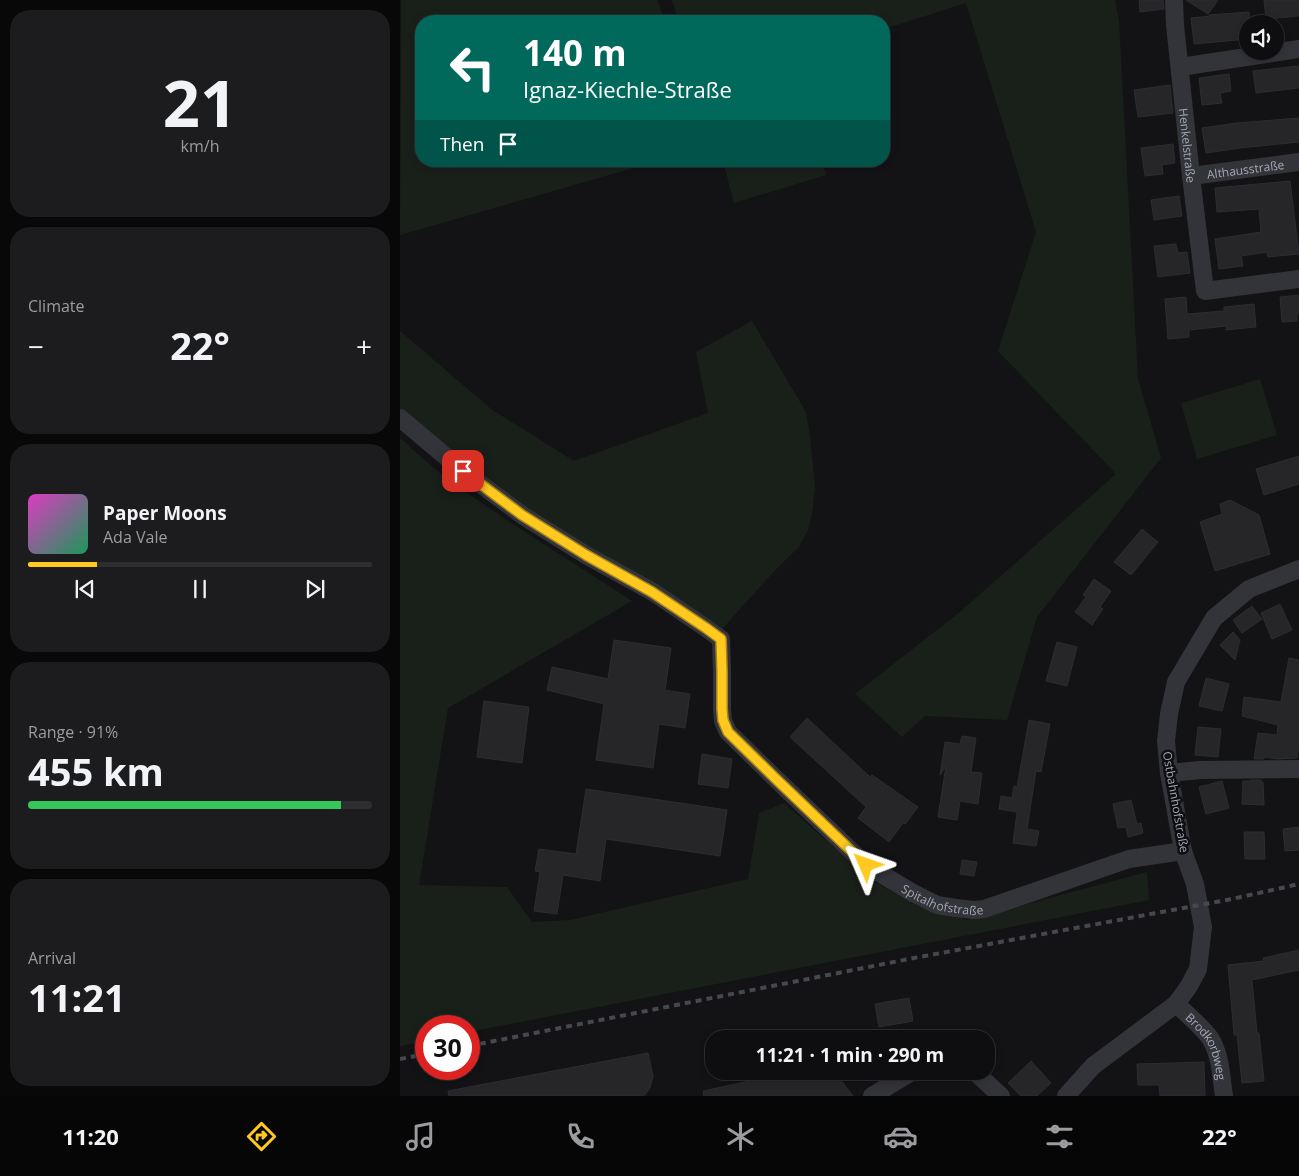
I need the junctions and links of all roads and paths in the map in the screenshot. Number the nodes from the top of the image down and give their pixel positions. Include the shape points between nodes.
1 (1174, 0) edge
2 (1299, 49) edge
3 (1180, 67) junction
4 (1299, 162) edge
5 (1191, 176) junction
6 (1299, 279) edge
7 (400, 418) edge
8 (1299, 569) edge
9 (1299, 769) edge
10 (1169, 773) junction
11 (1183, 851) junction
12 (1176, 1004) junction
13 (898, 1080) edge
14 (984, 1080) edge
15 (872, 1096) edge
16 (1001, 1096) edge
17 (1066, 1096) edge
18 (1224, 1096) edge

1 - 3 street, Henkelstraße
2 - 3 street
3 - 5 street, Henkelstraße
4 - 5 street, Althausstraße
5 - 6 street, Henkelstraße via 1205,291
7 - 11 street, Spitalhofstraße via 522,515 652,592 721,639 722,709 728,732 866,865 913,893 937,905 984,909 1129,859
8 - 10 street, Ostbahnhofstraße via 1249,589 1214,618 1176,682 1166,741
9 - 10 street
10 - 11 street, Ostbahnhofstraße
11 - 12 street, Ostbahnhofstraße via 1195,884 1203,927 1198,969
12 - 17 street, Ostbahnhofstraße via 1093,1066
12 - 18 street, Brodkorbweg via 1210,1037 1217,1052
13 - 15 street
14 - 16 street

